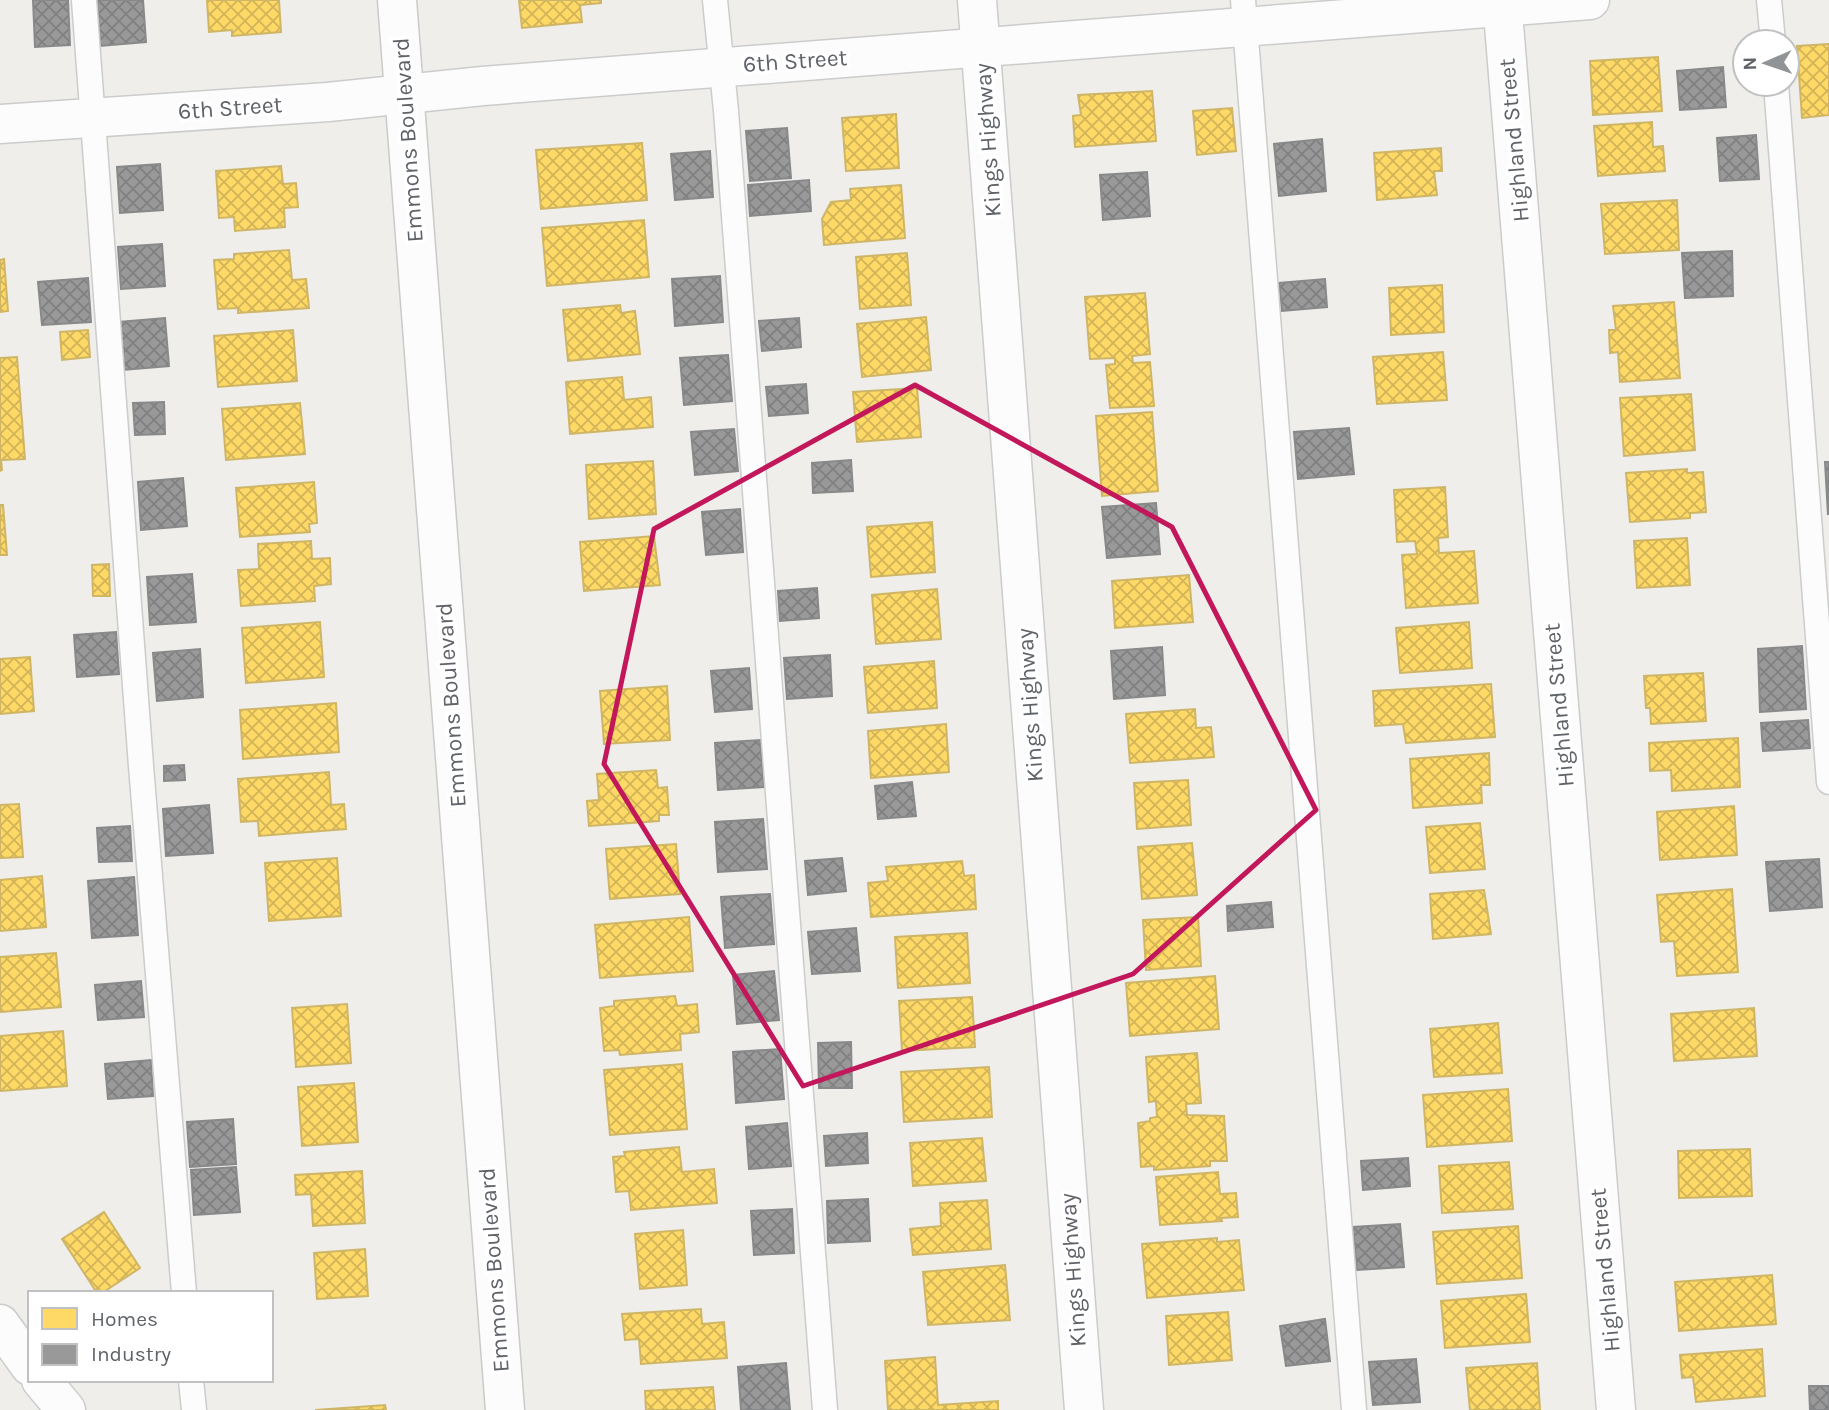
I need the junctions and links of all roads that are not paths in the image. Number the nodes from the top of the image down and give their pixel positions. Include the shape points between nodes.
1 (84, 0) edge
2 (397, 0) edge
3 (715, 0) edge
4 (977, 0) edge
5 (1590, 0) edge
6 (1769, 0) edge
7 (1502, 4) edge
8 (1244, 13) edge
9 (1772, 28) edge
10 (981, 47) junction
11 (722, 67) junction
12 (404, 94) junction
13 (1777, 98) edge
14 (93, 117) junction
15 (0, 124) edge
16 (1829, 782) edge
17 (184, 1291) edge
18 (0, 1324) edge
19 (28, 1363) edge
20 (43, 1382) edge
21 (191, 1382) edge
22 (66, 1410) edge
23 (194, 1410) edge
24 (505, 1410) edge
25 (825, 1410) edge
26 (1084, 1410) edge
27 (1354, 1410) edge
28 (1616, 1410) edge

1 - 14 lane
2 - 12 street, Emmons Boulevard
3 - 11 lane
4 - 10 street, Kings Highway
5 - 7 street, 6th Street
6 - 9 lane
7 - 8 street, 6th Street
7 - 28 street, Highland Street
8 - 10 street, 6th Street
8 - 27 lane
10 - 11 street, 6th Street
10 - 26 street, Kings Highway
11 - 12 street, 6th Street
11 - 25 lane
12 - 14 street, 6th Street
12 - 24 street, Emmons Boulevard
13 - 16 lane
14 - 15 street, 6th Street
14 - 17 lane
18 - 19 street
20 - 22 street
21 - 23 lane

